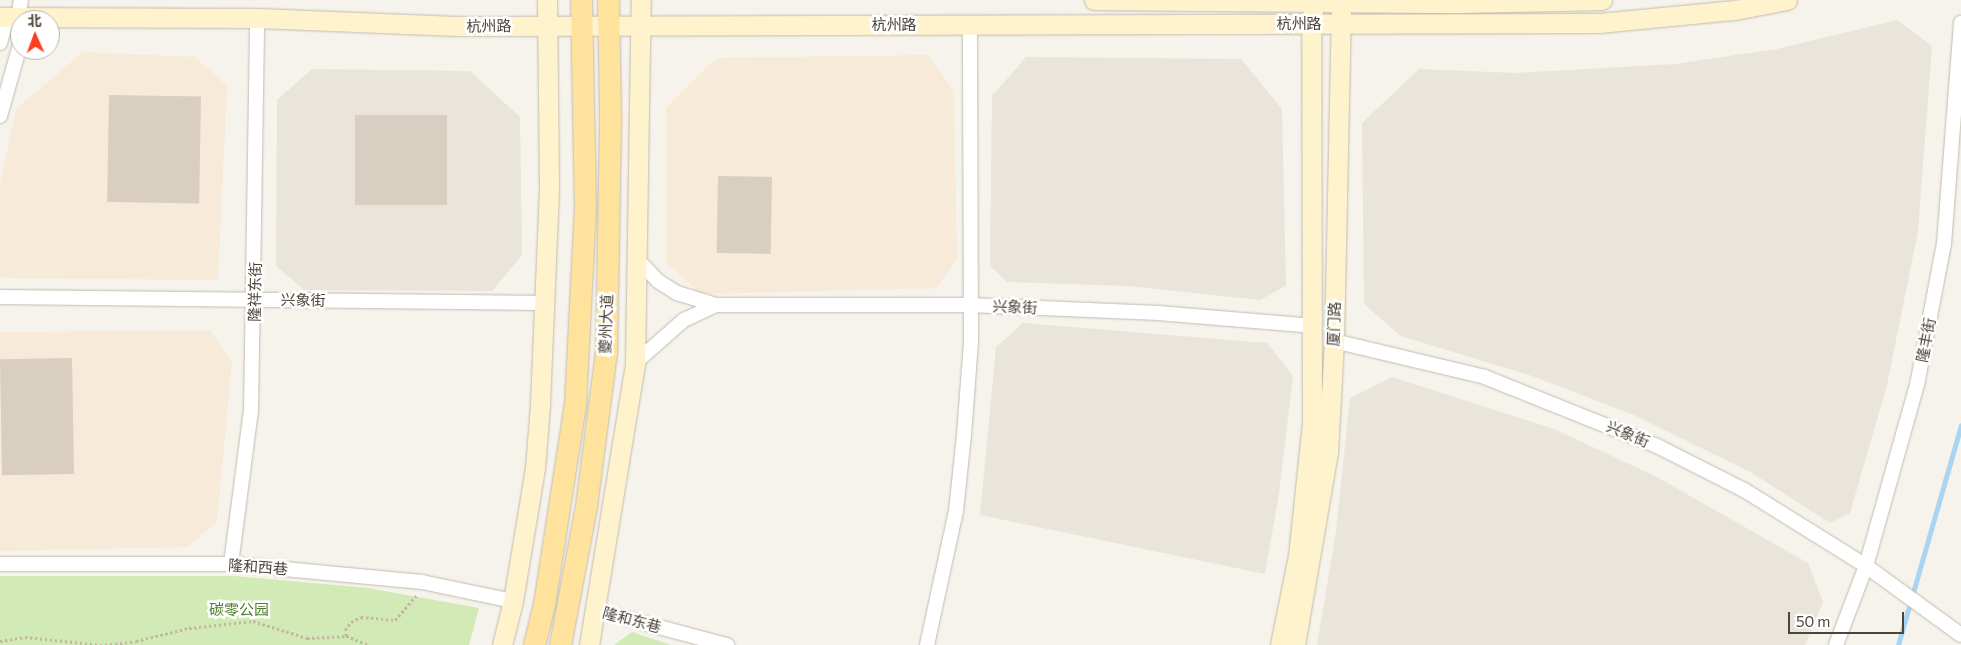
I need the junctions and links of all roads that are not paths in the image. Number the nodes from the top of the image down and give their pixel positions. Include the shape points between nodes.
1 (548, 0) edge
2 (581, 0) edge
3 (608, 0) edge
4 (641, 0) edge
5 (1094, 0) edge
6 (1602, 0) edge
7 (1787, 0) edge
8 (1315, 1) edge
9 (1341, 1) edge
10 (60, 15) edge
11 (257, 18) junction
12 (1961, 23) edge
13 (1312, 24) junction
14 (1341, 24) junction
15 (548, 25) junction
16 (970, 25) junction
17 (10, 26) edge
18 (582, 26) junction
19 (608, 26) junction
20 (641, 26) junction
21 (0, 43) edge
22 (16, 60) edge
23 (0, 116) edge
24 (638, 260) junction
25 (0, 296) edge
26 (255, 300) junction
27 (546, 303) junction
28 (716, 305) junction
29 (970, 305) junction
30 (1313, 326) junction
31 (1334, 341) junction
32 (635, 363) junction
33 (0, 564) edge
34 (231, 564) junction
35 (1866, 566) junction
36 (513, 601) junction
37 (595, 610) junction
38 (1961, 635) edge
39 (502, 645) edge
40 (534, 645) edge
41 (560, 645) edge
42 (590, 645) edge
43 (727, 645) edge
44 (927, 645) edge
45 (1280, 645) edge
46 (1295, 645) edge
47 (1836, 645) edge

1 - 15 main road
2 - 18 main road, 夔州大道
3 - 19 main road, 夔州大道
4 - 20 main road, 夔州大道
5 - 8 main road, 杭州路
6 - 9 main road, 杭州路
7 - 14 main road, 杭州路 via 1708,13 1599,23
8 - 9 main road, 杭州路
8 - 13 main road, 厦门路
9 - 14 main road, 厦门路
10 - 11 main road, 杭州路
11 - 15 main road, 杭州路 via 457,26
11 - 26 street, 隆祥东街
12 - 35 street, 隆丰街 via 1944,244 1917,385
13 - 14 main road, 杭州路
13 - 16 main road, 杭州路
13 - 30 main road, 厦门路
14 - 31 main road, 厦门路
15 - 18 main road, 杭州路
15 - 27 main road via 550,188
16 - 20 main road, 杭州路
16 - 29 street
17 - 21 street
18 - 19 main road, 杭州路
18 - 40 main road, 夔州大道 via 585,208 575,404 544,604
19 - 20 main road, 杭州路
19 - 41 main road, 夔州大道 via 610,133 606,353 586,506
20 - 24 main road, 夔州大道
22 - 23 street
24 - 28 street, 兴象街 via 658,281 677,293
24 - 32 main road, 夔州大道
25 - 26 street, 兴象街
26 - 27 street, 兴象街
26 - 34 street, 隆祥东街 via 251,411
27 - 36 main road via 535,468
28 - 29 street, 兴象街
28 - 32 street, 兴象街 via 684,320
29 - 30 street, 兴象街 via 1159,313
29 - 44 street via 970,342 956,511
30 - 45 main road, 厦门路 via 1312,430 1298,556
31 - 35 street, 兴象街 via 1485,377 1568,408 1657,446 1744,490
31 - 46 main road, 厦门路 via 1328,452
32 - 37 main road, 夔州大道
33 - 34 street, 隆和西巷
34 - 36 street, 隆和西巷 via 422,582
35 - 38 street, 兴象街
35 - 47 street, 隆丰街
36 - 39 main road
37 - 42 main road, 夔州大道
37 - 43 street, 隆和东巷

